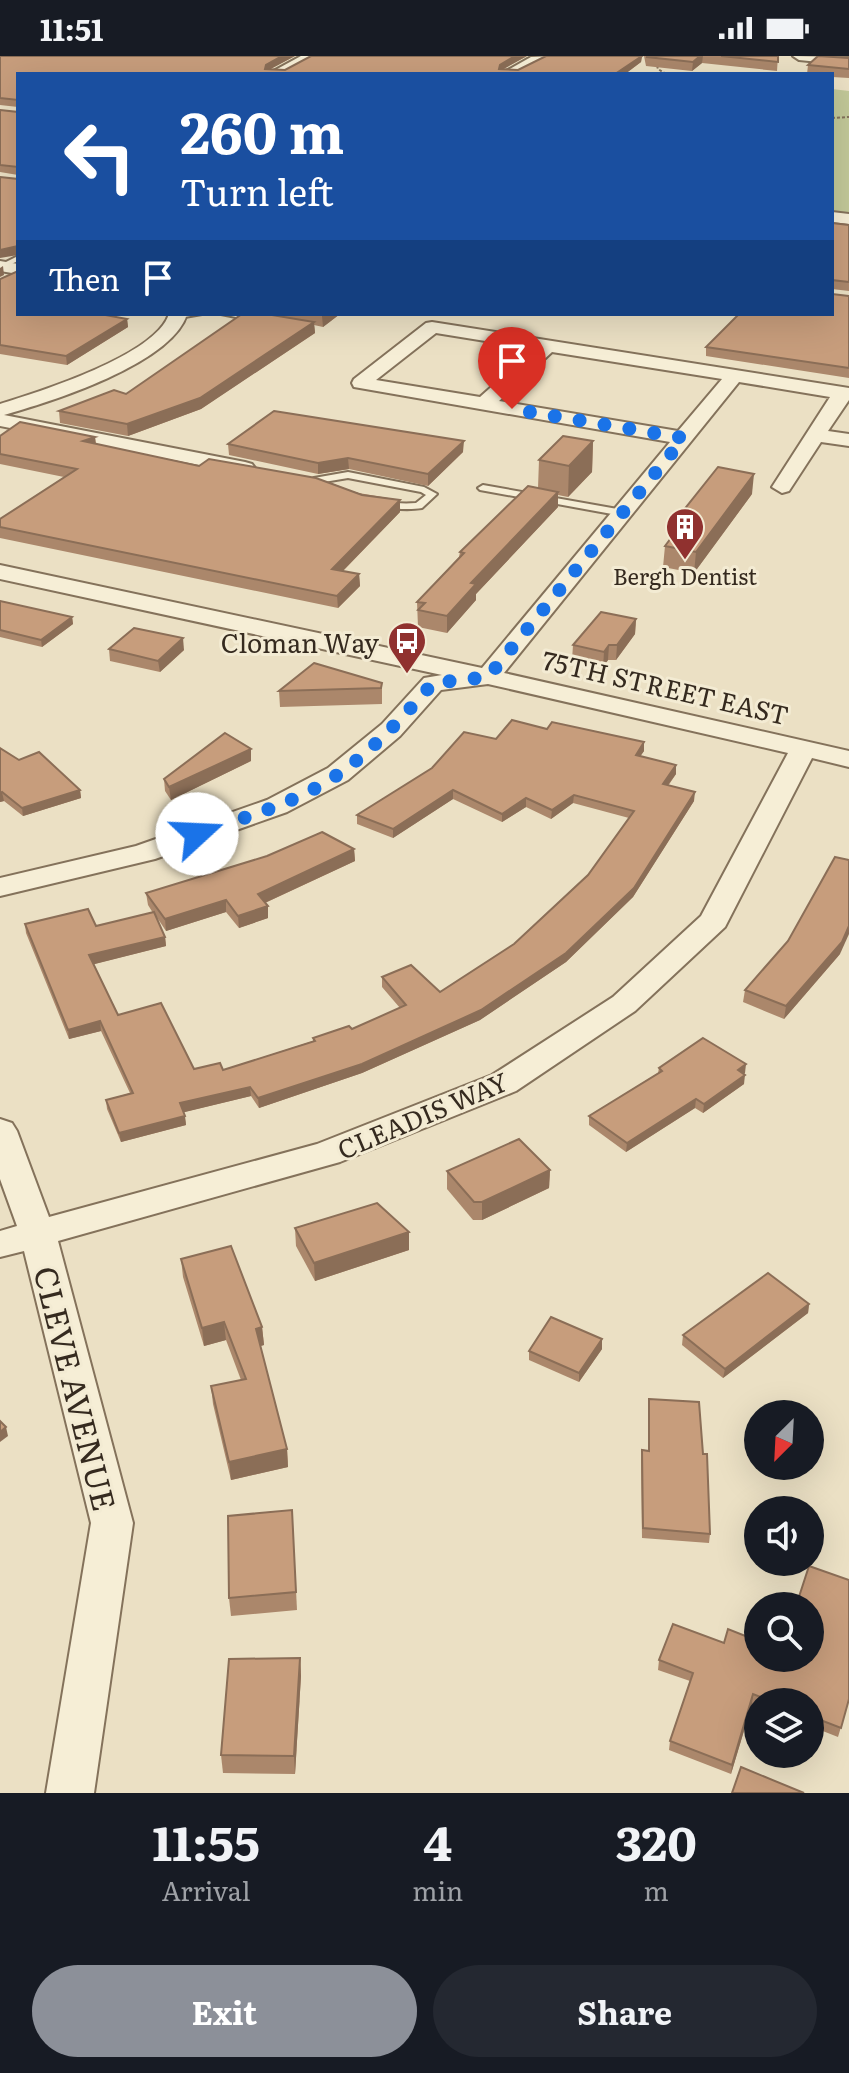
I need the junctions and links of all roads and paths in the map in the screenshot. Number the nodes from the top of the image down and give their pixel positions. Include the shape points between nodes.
1 (311, 56) edge
2 (551, 56) edge
3 (799, 56) edge
4 (849, 61) edge
5 (278, 72) edge
6 (511, 72) edge
7 (184, 316) edge
8 (238, 316) edge
9 (270, 321) edge
10 (548, 346) junction
11 (734, 376) junction
12 (846, 394) edge
13 (484, 404) junction
14 (0, 410) edge
15 (0, 420) edge
16 (817, 435) junction
17 (684, 438) junction
18 (849, 440) edge
19 (269, 472) edge
20 (307, 480) joint
21 (782, 487) dead end
22 (483, 488) dead end
23 (623, 513) junction
24 (0, 572) edge
25 (488, 677) junction
26 (804, 748) junction
27 (849, 759) edge
28 (0, 887) edge
29 (0, 1131) edge
30 (19, 1240) edge
31 (70, 1793) edge

1 - 5 street
2 - 6 street
3 - 4 street
7 - 14 street via 120,367 74,388
8 - 9 lane
10 - 11 street
10 - 13 street
10 - 13 street via 432,327 361,383
11 - 12 street
11 - 17 street
12 - 16 street
13 - 17 street
15 - 19 street
16 - 18 street
16 - 21 street
17 - 23 street
20 - 20 lane via 334,493 408,507 421,505 432,494 348,475
22 - 23 lane
23 - 25 street
24 - 25 street, 75TH STREET EAST
25 - 26 street, 75TH STREET EAST
25 - 28 street via 433,683 391,730 338,774 277,806 145,853
26 - 27 street, 75TH STREET EAST
26 - 30 street, CLEADIS WAY via 714,921 624,1004 504,1083 328,1153
29 - 30 street, CLEVE AVENUE
30 - 31 street, CLEVE AVENUE via 112,1523

